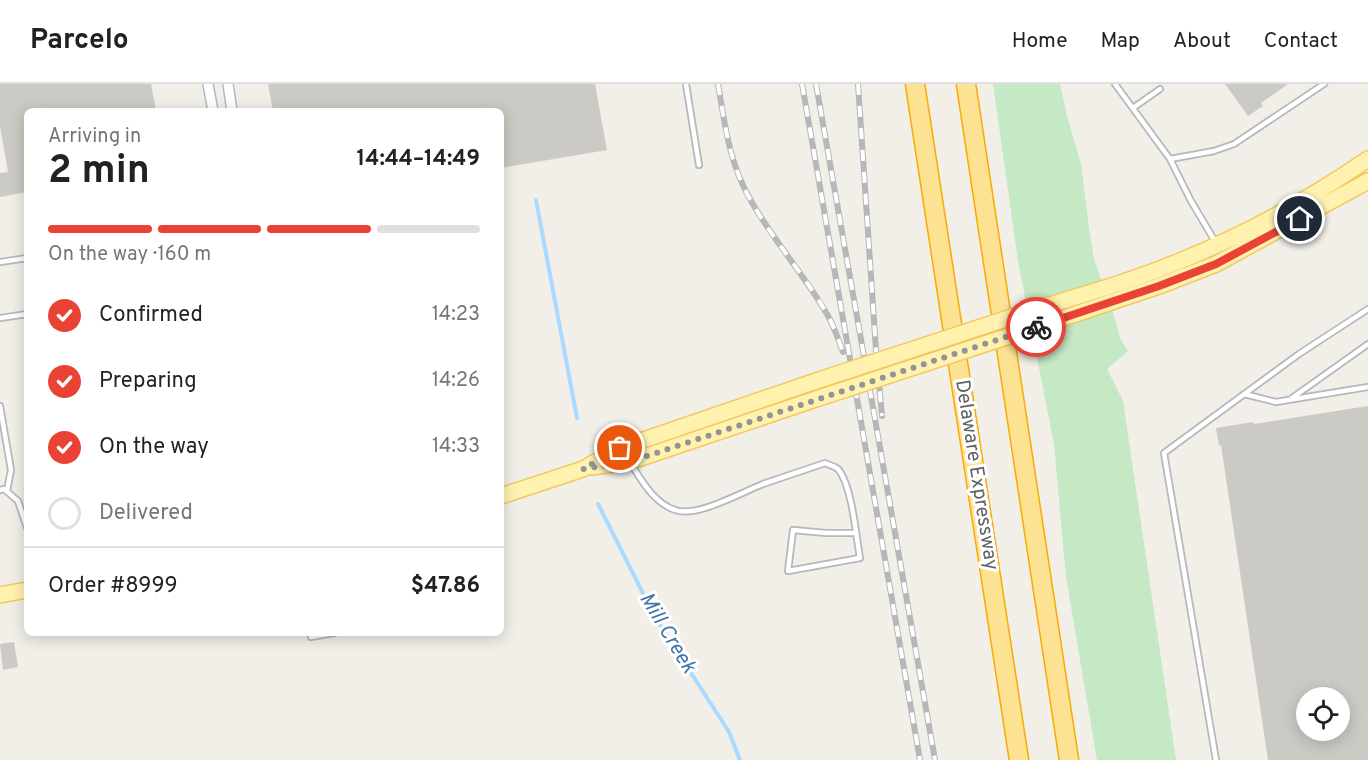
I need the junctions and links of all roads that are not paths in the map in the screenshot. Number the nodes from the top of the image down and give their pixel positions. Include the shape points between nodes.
1 (208, 84) edge
2 (228, 84) edge
3 (686, 84) edge
4 (915, 84) edge
5 (966, 84) edge
6 (1115, 84) edge
7 (1324, 84) edge
8 (1160, 89) dead end
9 (212, 108) edge
10 (232, 108) edge
11 (1133, 108) junction
12 (1170, 159) junction
13 (1368, 159) edge
14 (699, 165) dead end
15 (1368, 181) edge
16 (1217, 245) junction
17 (24, 258) edge
18 (0, 262) edge
19 (1368, 309) edge
20 (24, 314) edge
21 (0, 318) edge
22 (1368, 344) edge
23 (1367, 387) edge
24 (1244, 394) junction
25 (1290, 400) junction
26 (0, 406) edge
27 (629, 462) junction
28 (583, 469) junction
29 (0, 490) edge
30 (7, 491) junction
31 (504, 495) edge
32 (24, 519) edge
33 (856, 533) junction
34 (24, 591) edge
35 (0, 595) edge
36 (1019, 760) edge
37 (1069, 760) edge
38 (1216, 760) edge

1 - 9 street
2 - 10 street
3 - 14 lane
4 - 36 highway, Delaware Expressway
5 - 37 highway
6 - 11 lane
7 - 12 lane via 1234,144
8 - 11 lane
11 - 12 lane
12 - 16 lane
13 - 16 main road via 1314,194
15 - 27 main road, bridge via 1216,264 1159,286
16 - 28 main road, bridge via 1132,279 620,448
17 - 18 lane
19 - 24 lane
20 - 21 lane
22 - 25 lane
23 - 25 lane
24 - 25 lane via 1276,402
24 - 38 lane via 1164,453
26 - 30 lane via 11,470
27 - 28 main road
27 - 33 lane via 659,501 676,511 691,512 825,463 836,468 845,480
28 - 31 main road
29 - 30 lane
30 - 32 lane via 18,501
33 - 33 lane via 860,558 788,571 793,530
34 - 35 main road

